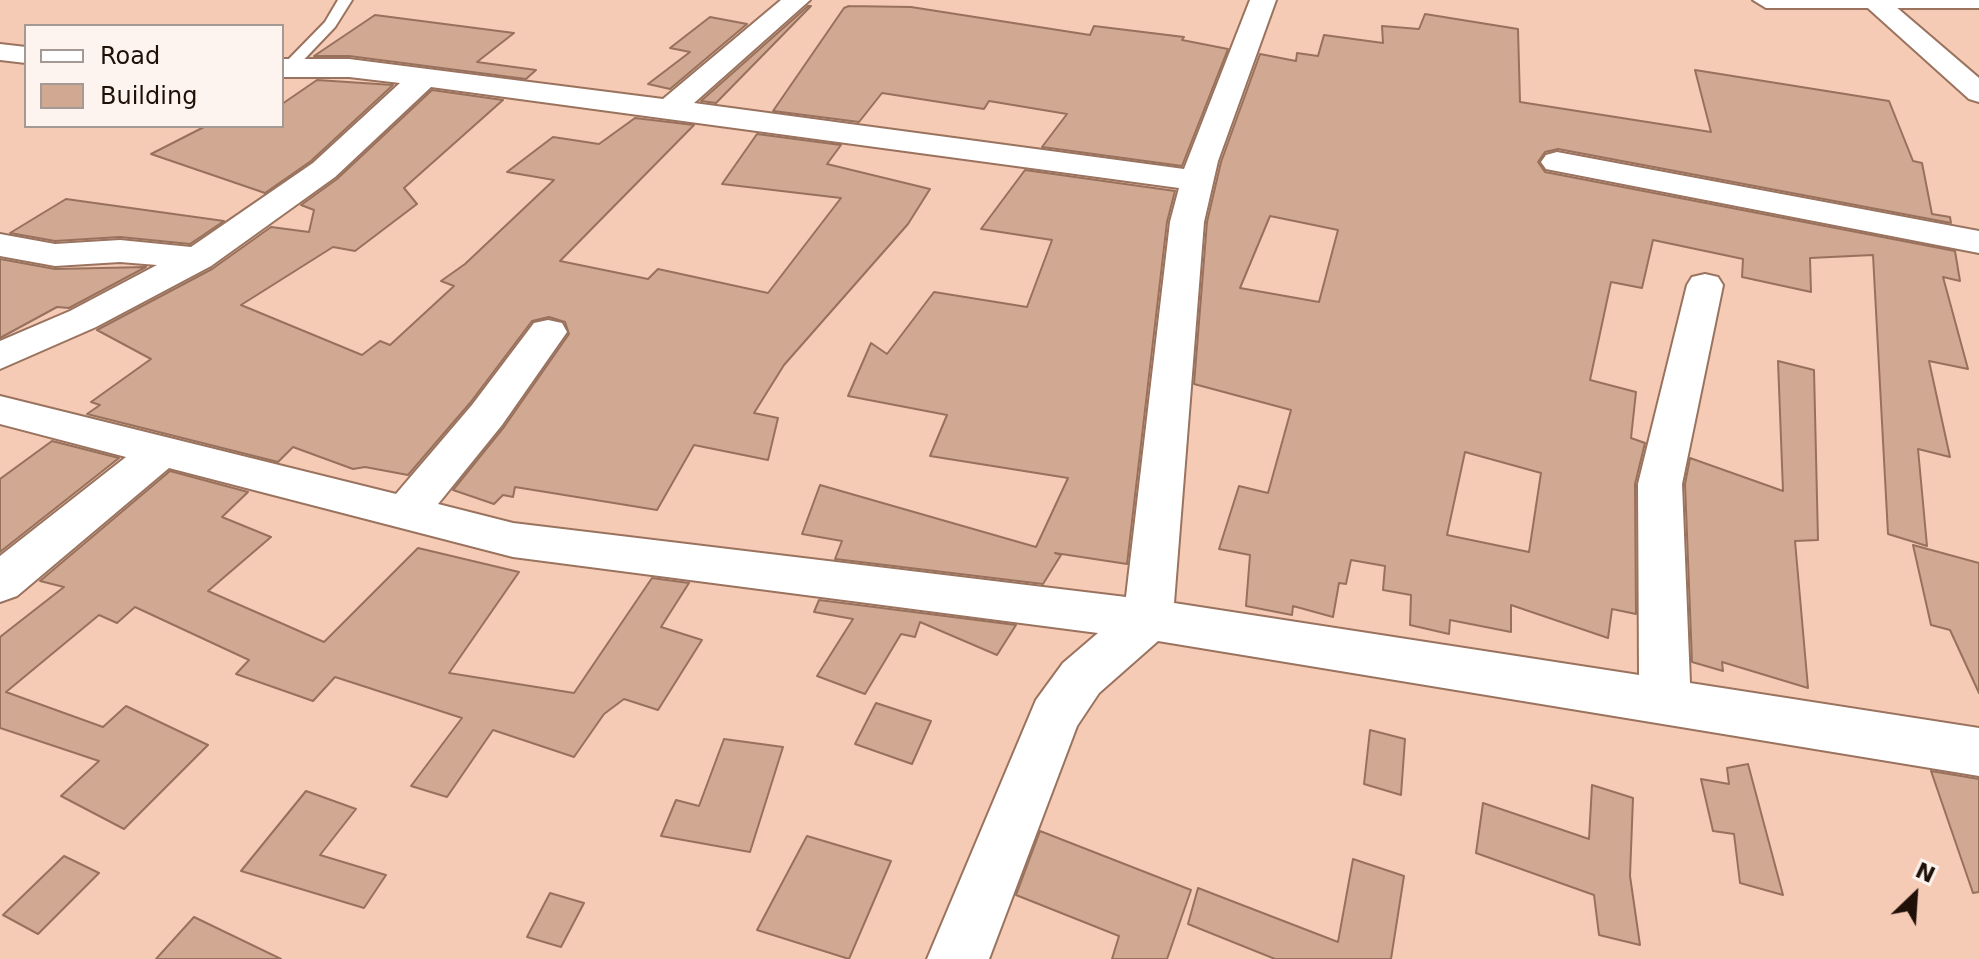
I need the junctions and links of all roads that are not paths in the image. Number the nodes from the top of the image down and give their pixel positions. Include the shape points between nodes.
1 (345, 0) edge
2 (797, 0) edge
3 (1263, 0) edge
4 (1766, 0) edge
5 (1979, 0) edge
6 (1873, 1) edge
7 (0, 52) edge
8 (24, 55) edge
9 (286, 68) edge
10 (424, 77) junction
11 (1979, 93) edge
12 (669, 109) junction
13 (1557, 162) dead end
14 (1197, 181) junction
15 (1979, 242) edge
16 (0, 245) edge
17 (198, 258) junction
18 (1705, 285) dead end
19 (548, 332) dead end
20 (0, 356) edge
21 (0, 410) edge
22 (162, 451) junction
23 (405, 513) junction
24 (0, 583) edge
25 (1148, 620) junction
26 (1665, 702) junction
27 (1979, 752) edge
28 (958, 959) edge

1 - 9 lane via 330,24
2 - 12 street
3 - 14 street
4 - 6 street
5 - 6 street
6 - 11 street
7 - 8 street
9 - 10 street via 349,68
10 - 12 street
10 - 17 street via 324,170
12 - 14 street
13 - 15 street
14 - 25 street via 1187,222
16 - 17 street via 55,255 120,251
17 - 20 street
18 - 26 street via 1660,484
19 - 23 street
21 - 22 street
22 - 23 street
22 - 24 street
23 - 25 street via 513,540
25 - 26 street
25 - 28 street via 1081,678 1055,716
26 - 27 street

